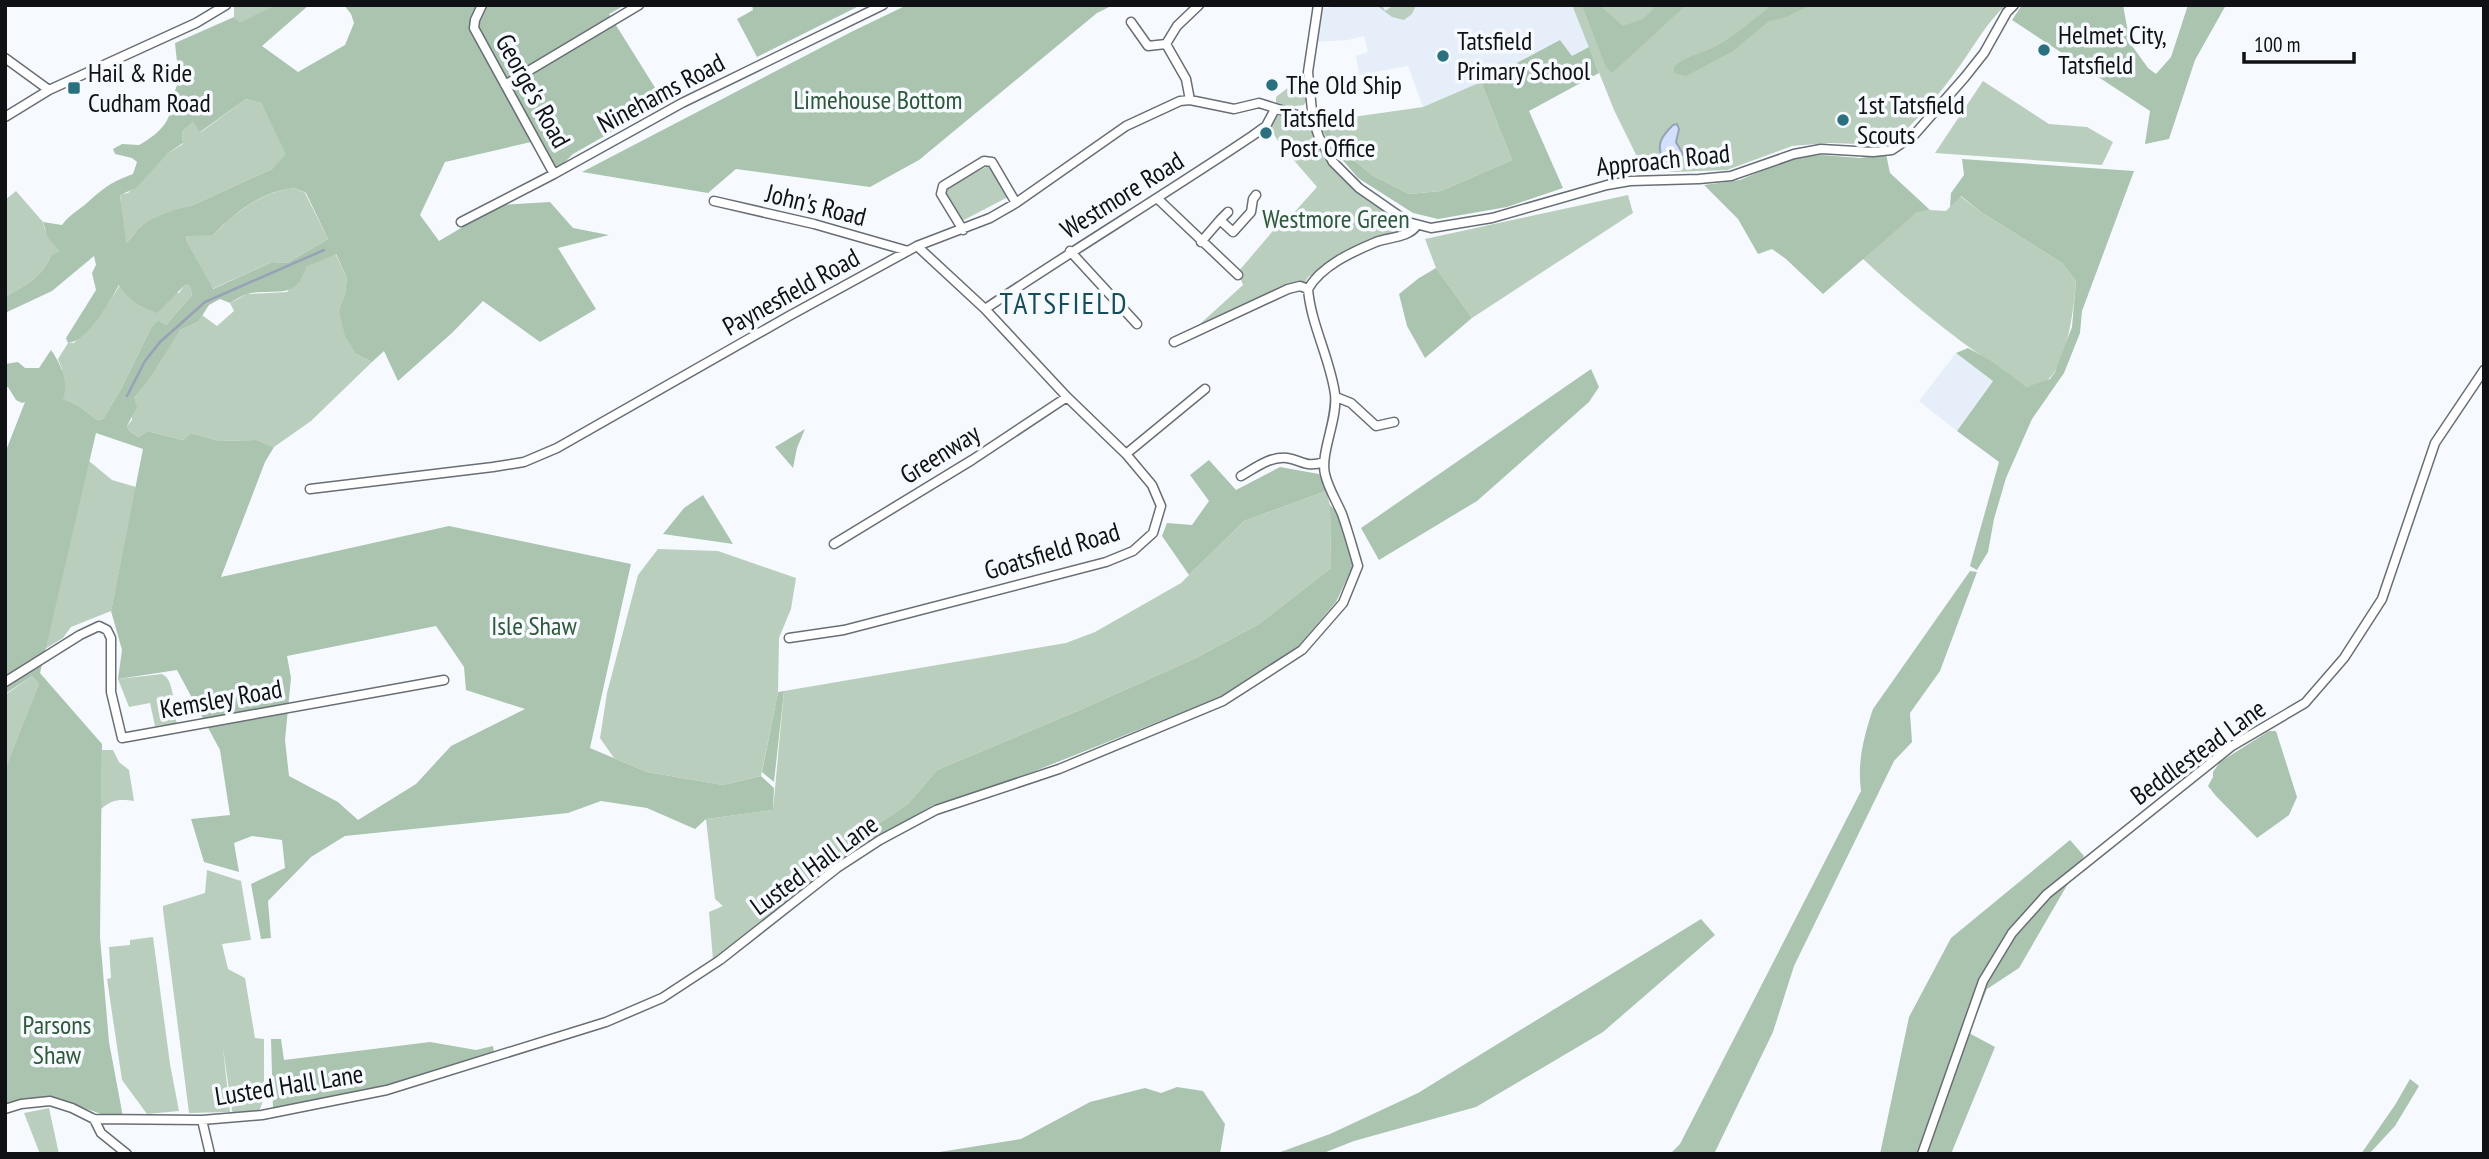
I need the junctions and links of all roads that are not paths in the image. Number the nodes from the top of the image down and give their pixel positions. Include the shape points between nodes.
1 (226, 5) edge
2 (482, 5) edge
3 (639, 5) edge
4 (883, 5) edge
5 (1199, 5) edge
6 (1318, 5) edge
7 (2014, 5) edge
8 (1131, 22) dead end
9 (1166, 44) junction
10 (5, 58) edge
11 (505, 85) junction
12 (49, 90) junction
13 (1190, 100) junction
14 (1275, 109) junction
15 (5, 117) edge
16 (1313, 120) junction
17 (554, 174) junction
18 (1256, 195) dead end
19 (1158, 199) junction
20 (714, 201) dead end
21 (1016, 202) junction
22 (1228, 212) dead end
23 (1220, 220) junction
24 (461, 222) dead end
25 (1417, 225) junction
26 (963, 230) junction
27 (1201, 242) junction
28 (917, 246) junction
29 (908, 251) junction
30 (1070, 251) junction
31 (1238, 275) dead end
32 (1308, 289) junction
33 (985, 310) junction
34 (1137, 324) dead end
35 (1174, 342) dead end
36 (2484, 370) edge
37 (1205, 389) dead end
38 (1067, 397) junction
39 (1336, 397) junction
40 (1394, 422) dead end
41 (1126, 454) junction
42 (1324, 462) junction
43 (1241, 476) dead end
44 (310, 489) dead end
45 (834, 544) dead end
46 (789, 638) dead end
47 (444, 680) dead end
48 (5, 682) edge
49 (5, 1109) edge
50 (94, 1119) junction
51 (202, 1120) junction
52 (127, 1154) edge
53 (210, 1154) edge
54 (1922, 1154) edge

1 - 12 street
2 - 11 street, George's Road via 474,28
3 - 11 street
4 - 17 street, Ninehams Road via 682,103
5 - 9 street
6 - 16 street via 1308,72
7 - 25 street, Approach Road via 1965,77 1914,135 1892,149 1821,149 1731,176 1618,183 1492,218 1431,228
8 - 9 street via 1148,46
9 - 13 street via 1186,79
10 - 12 street
11 - 17 street, George's Road
12 - 15 street
13 - 14 street via 1234,109 1259,103
13 - 21 street, Paynesfield Road via 1126,126
14 - 16 street
14 - 19 street, Westmore Road via 1266,126
16 - 25 street via 1346,177
17 - 24 street, Ninehams Road
18 - 23 street via 1251,212 1233,232
19 - 27 street
19 - 30 street, Westmore Road
20 - 29 street, John's Road
21 - 26 street, Paynesfield Road
21 - 26 street via 992,162 984,161 943,186 942,194
22 - 23 street
23 - 27 street
25 - 32 street via 1411,232 1378,241 1322,271
26 - 28 street, Paynesfield Road
27 - 31 street
28 - 29 street, Paynesfield Road
28 - 33 street, Goatsfield Road
29 - 44 street, Paynesfield Road via 557,448 524,462
30 - 33 street, Westmore Road
30 - 34 street
32 - 35 street via 1288,289
32 - 39 street, Lusted Hall Lane
33 - 38 street, Goatsfield Road
36 - 54 street, Beddlestead Lane via 2435,443 2382,599 2344,658 2305,703 2232,746 2047,894 2012,933 1983,981
37 - 41 street
38 - 41 street, Goatsfield Road
38 - 45 street, Greenway
39 - 40 street via 1351,403 1376,426
39 - 42 street, Lusted Hall Lane
41 - 46 street, Goatsfield Road via 1152,485 1161,506 1153,533 1133,551 844,631
42 - 43 street via 1307,466 1280,458
42 - 51 street, Lusted Hall Lane via 1358,566 1343,603 1302,650 1223,701 1059,769 936,810 837,868 720,960 662,998 606,1022 387,1090 262,1115
47 - 48 street, Kemsley Road via 122,738 111,692 111,638 99,626
49 - 50 street, Lusted Hall Lane via 50,1101
50 - 51 street, Lusted Hall Lane
50 - 52 street via 101,1133
51 - 53 street

